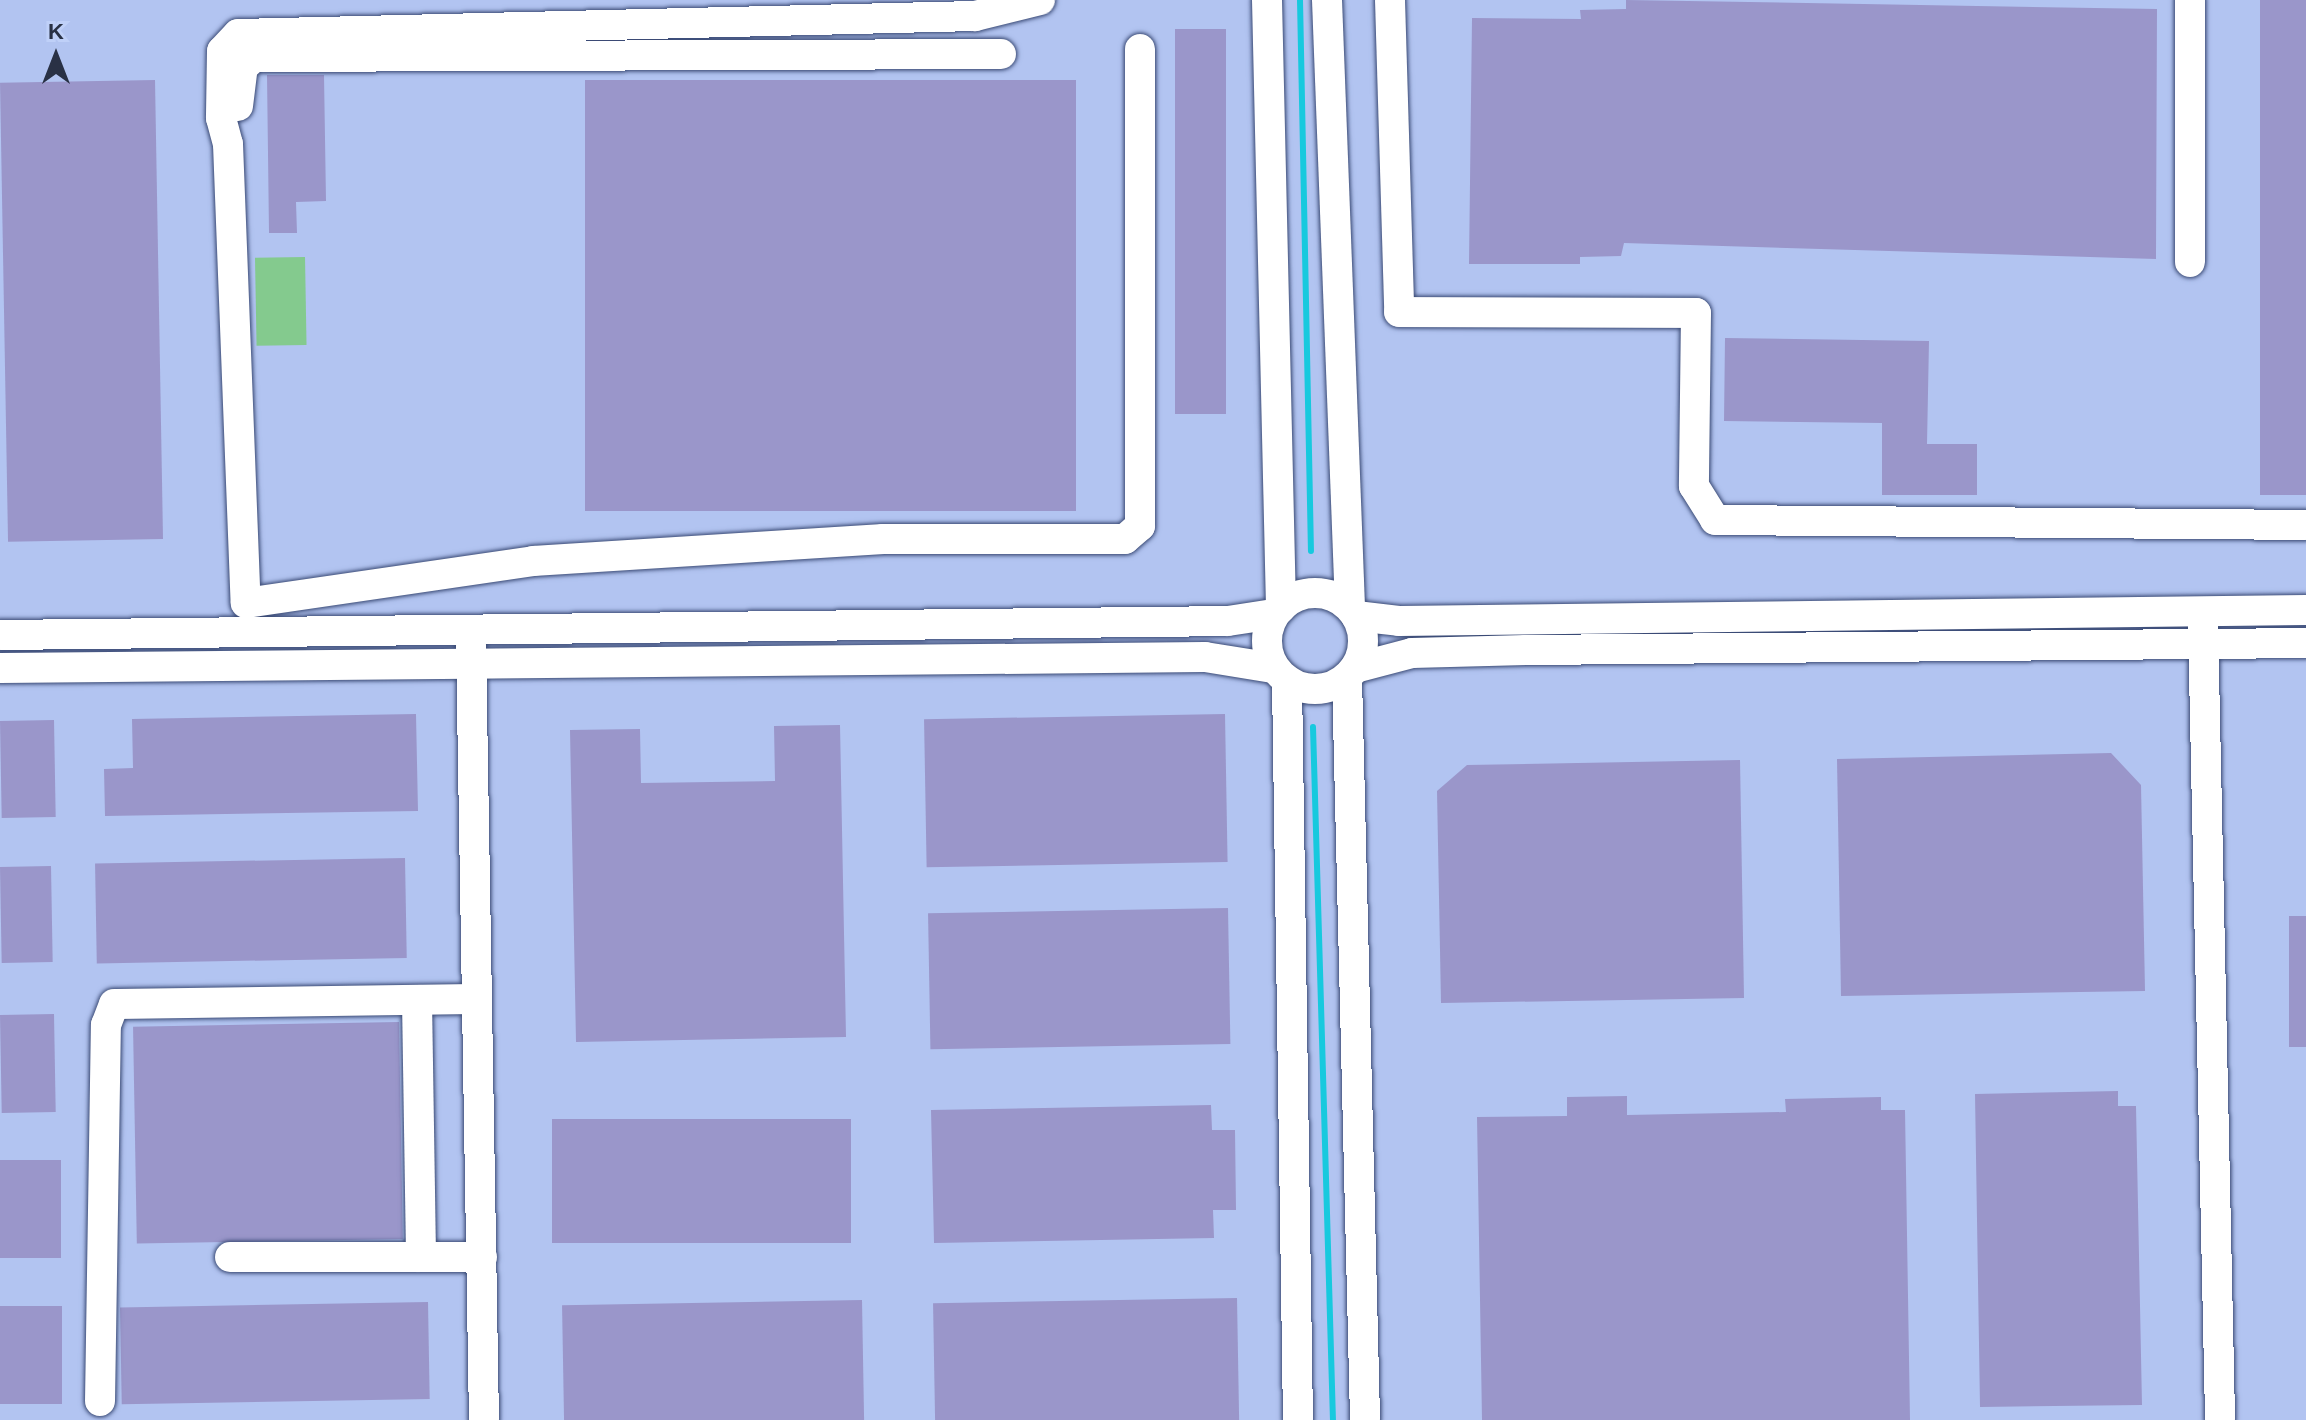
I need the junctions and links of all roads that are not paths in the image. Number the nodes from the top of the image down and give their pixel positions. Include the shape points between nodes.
1 (1040, 0) edge
2 (1267, 0) edge
3 (1327, 0) edge
4 (1390, 0) edge
5 (2190, 0) edge
6 (1140, 49) dead end
7 (1001, 54) dead end
8 (228, 144) junction
9 (2190, 262) dead end
10 (2306, 525) edge
11 (2306, 610) edge
12 (1278, 611) junction
13 (2203, 611) junction
14 (1353, 612) junction
15 (246, 618) junction
16 (470, 631) junction
17 (0, 635) edge
18 (2306, 643) edge
19 (2203, 644) junction
20 (471, 664) junction
21 (0, 668) edge
22 (1351, 673) junction
23 (1281, 674) junction
24 (477, 999) junction
25 (417, 1000) junction
26 (230, 1257) dead end
27 (421, 1257) junction
28 (482, 1257) junction
29 (100, 1401) dead end
30 (484, 1420) edge
31 (1298, 1420) edge
32 (1365, 1420) edge
33 (2220, 1420) edge

1 - 8 street via 975,16 238,34 222,51 221,118
2 - 12 street
3 - 14 street
4 - 10 street via 1399,312 1696,313 1694,486 1715,520
5 - 9 street
6 - 15 street via 1140,526 1125,539 883,539 533,561
7 - 8 street via 254,57 243,67
8 - 15 street
11 - 13 street
12 - 14 street via 1305,594 1322,593
12 - 16 street via 1228,621
12 - 23 street via 1267,638
13 - 14 street via 1399,621
13 - 19 street
14 - 22 street via 1363,635
15 - 16 street
15 - 17 street
16 - 20 street
18 - 19 street
19 - 22 street via 1412,653
19 - 33 street
20 - 21 street
20 - 23 street via 1205,657
20 - 24 street
22 - 23 street via 1318,689
22 - 32 street
23 - 31 street
24 - 25 street
24 - 28 street
25 - 27 street
25 - 29 street via 114,1004 106,1025
26 - 27 street
27 - 28 street
28 - 30 street

